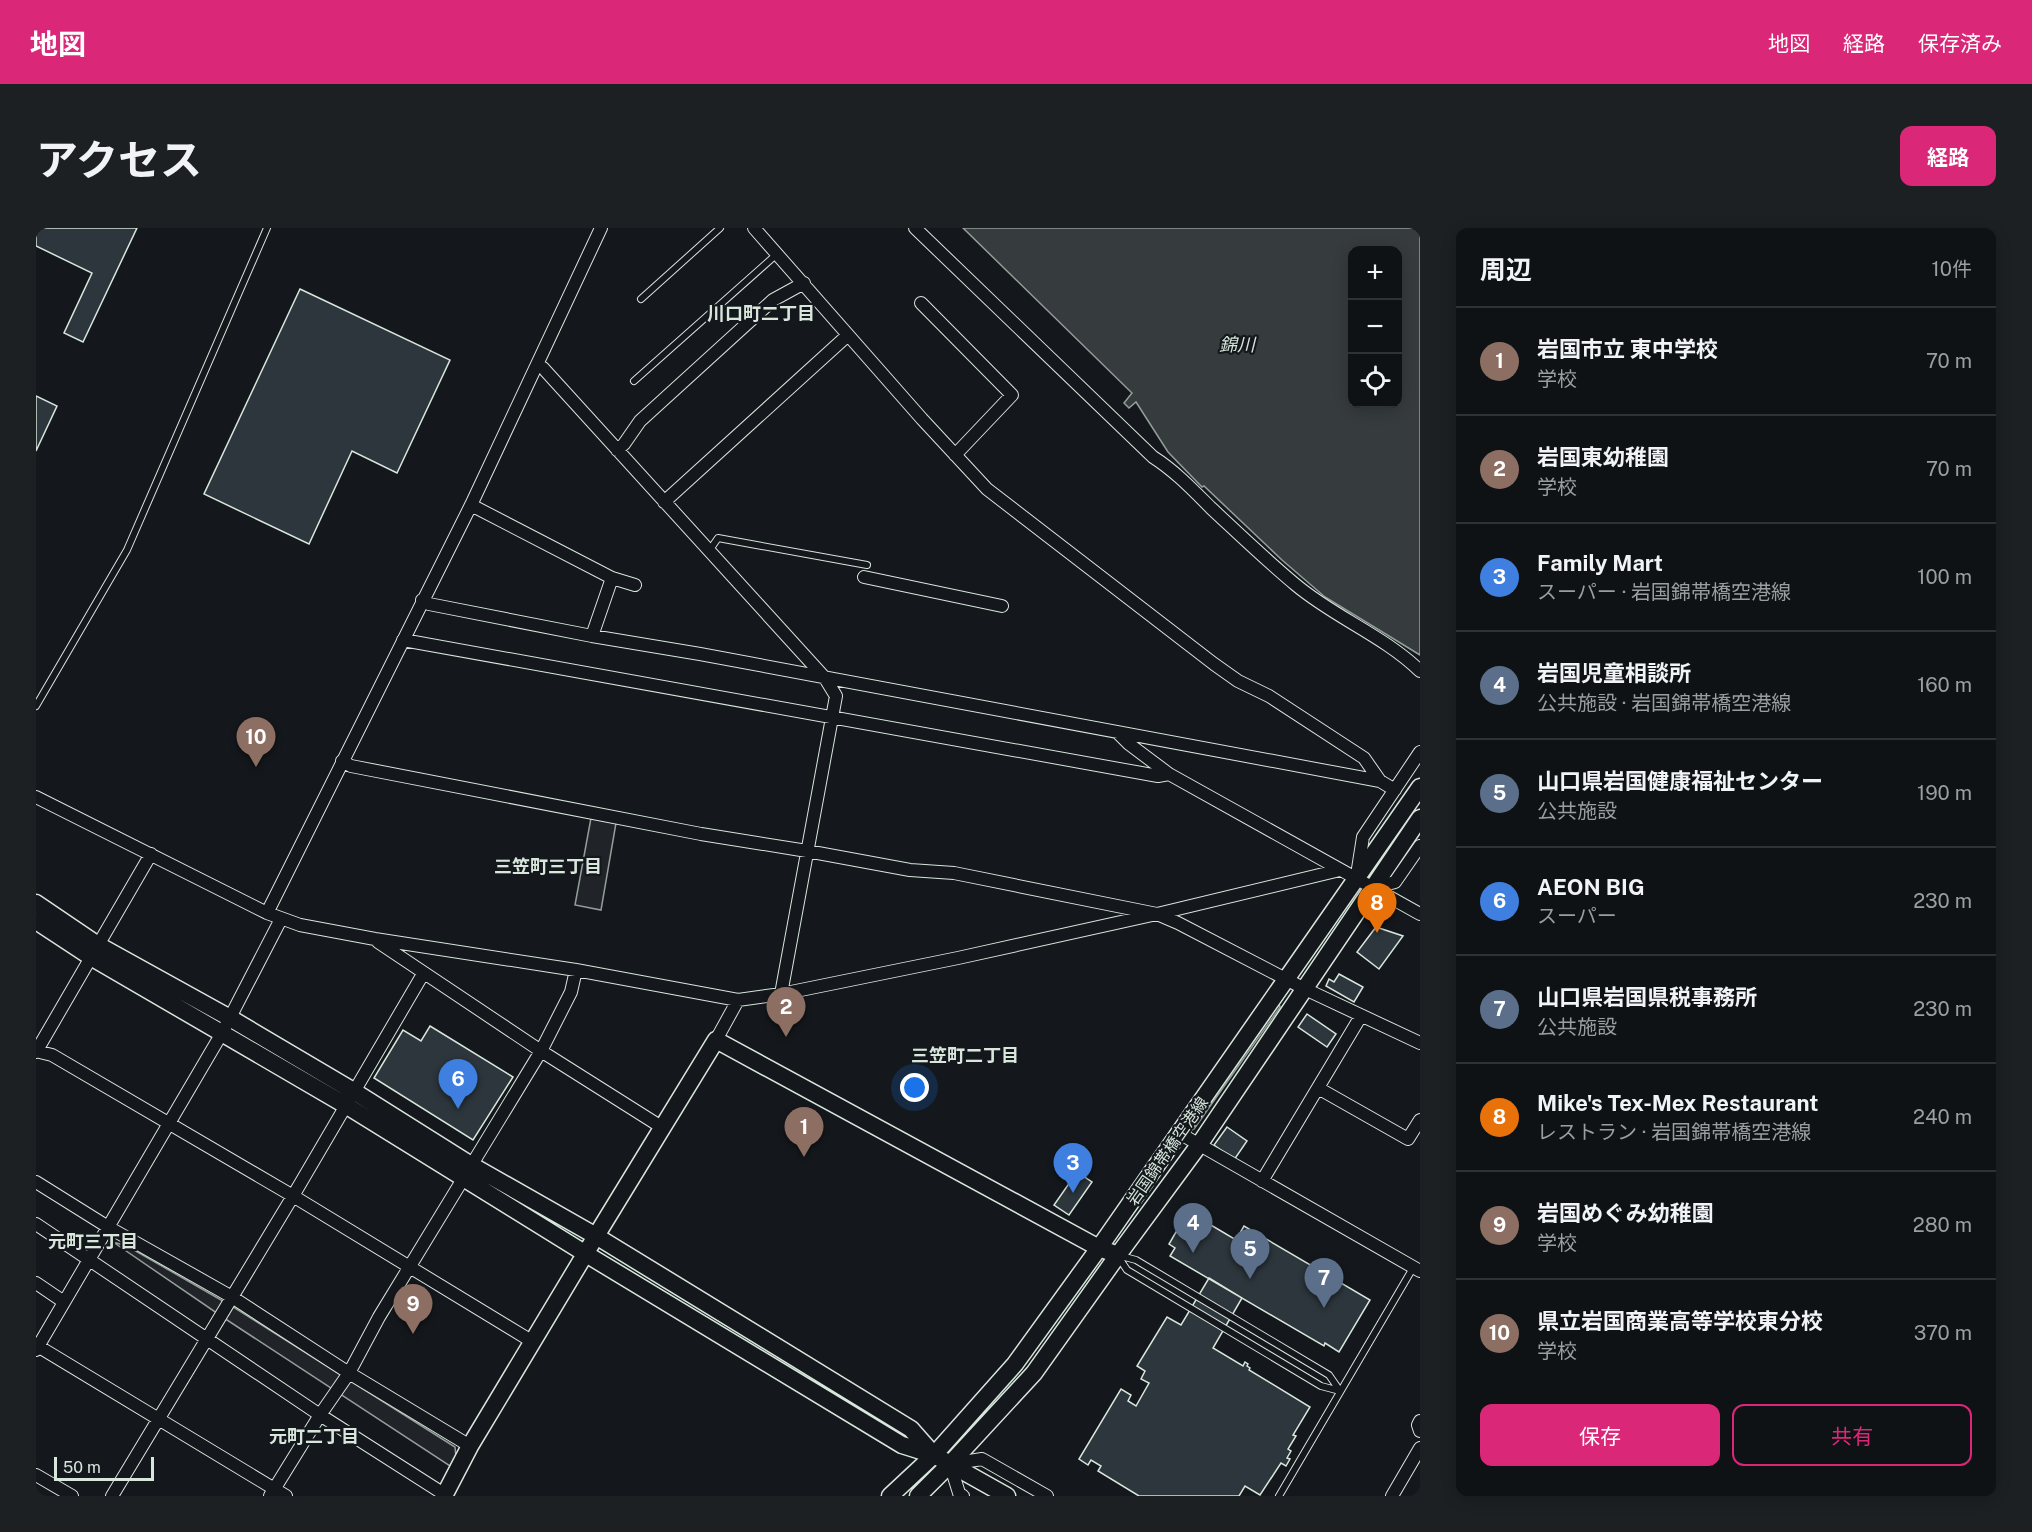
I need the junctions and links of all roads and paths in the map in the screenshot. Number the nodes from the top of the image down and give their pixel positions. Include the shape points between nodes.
1 (267, 228) edge
2 (601, 228) edge
3 (720, 228) edge
4 (754, 228) edge
5 (915, 228) edge
6 (777, 254) junction
7 (804, 283) junction
8 (640, 299) dead end
9 (921, 303) dead end
10 (848, 335) junction
11 (537, 366) junction
12 (634, 381) dead end
13 (617, 450) junction
14 (955, 454) junction
15 (664, 502) junction
16 (471, 505) junction
17 (709, 551) junction
18 (865, 571) joint
19 (612, 578) junction
20 (635, 585) dead end
21 (422, 600) junction
22 (1002, 606) dead end
23 (592, 636) junction
24 (403, 640) junction
25 (1420, 671) edge
26 (825, 678) junction
27 (36, 706) edge
28 (832, 718) junction
29 (1117, 732) junction
30 (1420, 752) edge
31 (342, 761) junction
32 (1169, 774) junction
33 (1380, 781) junction
34 (1420, 787) edge
35 (1395, 790) junction
36 (36, 797) edge
37 (1420, 818) edge
38 (807, 851) junction
39 (1418, 851) edge
40 (151, 854) junction
41 (1340, 870) junction
42 (1357, 879) junction
43 (1373, 888) junction
44 (36, 903) edge
45 (267, 913) junction
46 (1157, 914) junction
47 (1420, 914) edge
48 (281, 919) junction
49 (36, 921) edge
50 (375, 939) junction
51 (95, 951) junction
52 (576, 970) junction
53 (423, 974) junction
54 (1287, 979) junction
55 (1304, 988) junction
56 (781, 994) junction
57 (738, 1000) junction
58 (1361, 1016) junction
59 (226, 1025) junction
60 (716, 1040) junction
61 (1420, 1043) edge
62 (36, 1051) edge
63 (541, 1051) junction
64 (1318, 1088) junction
65 (351, 1099) junction
66 (1420, 1120) edge
67 (169, 1123) junction
68 (663, 1128) junction
69 (1179, 1133) junction
70 (1199, 1145) junction
71 (467, 1171) junction
72 (1262, 1181) junction
73 (36, 1182) edge
74 (293, 1196) junction
75 (36, 1224) edge
76 (108, 1227) junction
77 (596, 1236) junction
78 (1099, 1248) junction
79 (586, 1254) junction
80 (1118, 1254) junction
81 (89, 1260) junction
82 (409, 1267) junction
83 (1417, 1269) edge
84 (36, 1283) edge
85 (232, 1297) junction
86 (64, 1302) junction
87 (207, 1339) junction
88 (533, 1342) junction
89 (37, 1347) edge
90 (349, 1373) junction
91 (1340, 1391) junction
92 (320, 1415) junction
93 (158, 1420) junction
94 (1420, 1421) edge
95 (1420, 1431) edge
96 (470, 1446) junction
97 (1420, 1448) edge
98 (934, 1455) junction
99 (950, 1464) junction
100 (36, 1474) edge
101 (272, 1493) edge
102 (72, 1496) edge
103 (112, 1496) edge
104 (286, 1496) edge
105 (445, 1496) edge
106 (890, 1496) edge
107 (918, 1496) edge
108 (963, 1496) edge
109 (1007, 1496) edge
110 (1047, 1496) edge
111 (1279, 1496) edge
112 (1392, 1496) edge

1 - 27 lane via 127,550
2 - 11 street
3 - 8 lane
4 - 6 street
5 - 25 street via 1145,449 1296,585
6 - 7 street
6 - 12 lane
7 - 10 street
7 - 13 street via 773,300 640,421
9 - 14 street via 1012,395
10 - 14 street
10 - 15 street
11 - 13 street
11 - 16 street
13 - 15 street
14 - 33 street via 987,489 1185,642 1238,681 1269,696 1364,758
15 - 17 street
16 - 19 street
16 - 21 street
17 - 18 lane via 718,538
17 - 26 street
18 - 22 street
19 - 20 street
19 - 23 street
21 - 23 street
21 - 24 street
23 - 26 street
24 - 28 street
24 - 31 street
26 - 28 street via 836,696
26 - 29 street
28 - 32 street via 1158,776
28 - 38 street
29 - 32 street
29 - 33 street
30 - 35 street
31 - 38 street via 351,766 679,830
31 - 45 street
32 - 41 street
33 - 35 street
34 - 42 street, 岩国錦帯橋空港線
35 - 42 street via 1363,837
36 - 40 street
37 - 43 street, 岩国錦帯橋空港線
38 - 46 street via 910,870 954,873
38 - 56 street
39 - 43 street via 1395,882
40 - 45 street
40 - 51 street
41 - 42 street
41 - 46 street
42 - 43 street
42 - 54 street, 岩国錦帯橋空港線
43 - 47 street
43 - 55 street, 岩国錦帯橋空港線
44 - 51 street
45 - 48 street
46 - 54 street
46 - 56 street
48 - 50 street
48 - 59 street
49 - 51 street
50 - 52 street
50 - 53 street
51 - 59 street
51 - 62 street
52 - 57 street
52 - 63 street via 571,992
53 - 63 street
53 - 65 street
54 - 55 street
54 - 69 street, 岩国錦帯橋空港線
55 - 58 street
55 - 70 street, 岩国錦帯橋空港線
56 - 57 street
57 - 60 street
58 - 61 street
58 - 64 street
59 - 65 street
59 - 67 street
60 - 68 street
60 - 78 street
62 - 67 street via 52,1055
63 - 68 street
63 - 71 street
64 - 66 street via 1408,1139
64 - 72 street
65 - 71 street
65 - 74 street
67 - 74 street
67 - 76 street
68 - 77 street
69 - 70 street
69 - 78 street, 岩国錦帯橋空港線
70 - 72 street
70 - 80 street, 岩国錦帯橋空港線
71 - 77 street
71 - 79 street
71 - 82 street
72 - 83 street
73 - 76 street
74 - 82 street
74 - 85 street
75 - 81 street
76 - 81 street
76 - 85 street
77 - 79 street
77 - 98 street via 911,1429
78 - 80 street
78 - 98 street, 岩国錦帯橋空港線 via 1015,1364
79 - 88 street
79 - 98 street via 902,1445
80 - 91 lane via 1136,1260 1329,1375
80 - 91 lane via 1127,1270 1321,1386
80 - 99 street, 岩国錦帯橋空港線 via 1034,1373
81 - 86 street
81 - 87 street
82 - 88 street
82 - 90 street
83 - 91 lane
84 - 86 street
85 - 87 street
85 - 90 street
86 - 89 street
87 - 92 street
87 - 93 street
88 - 96 street
89 - 93 street
90 - 92 street
90 - 96 street
91 - 111 lane
92 - 101 street
92 - 105 street
93 - 101 street
93 - 103 street
94 - 95 street
96 - 105 street
97 - 112 street
98 - 99 street
98 - 106 street, 岩国錦帯橋空港線
99 - 107 street, 岩国錦帯橋空港線
99 - 108 street
99 - 109 street
99 - 110 street via 982,1459
100 - 102 street
101 - 104 street

